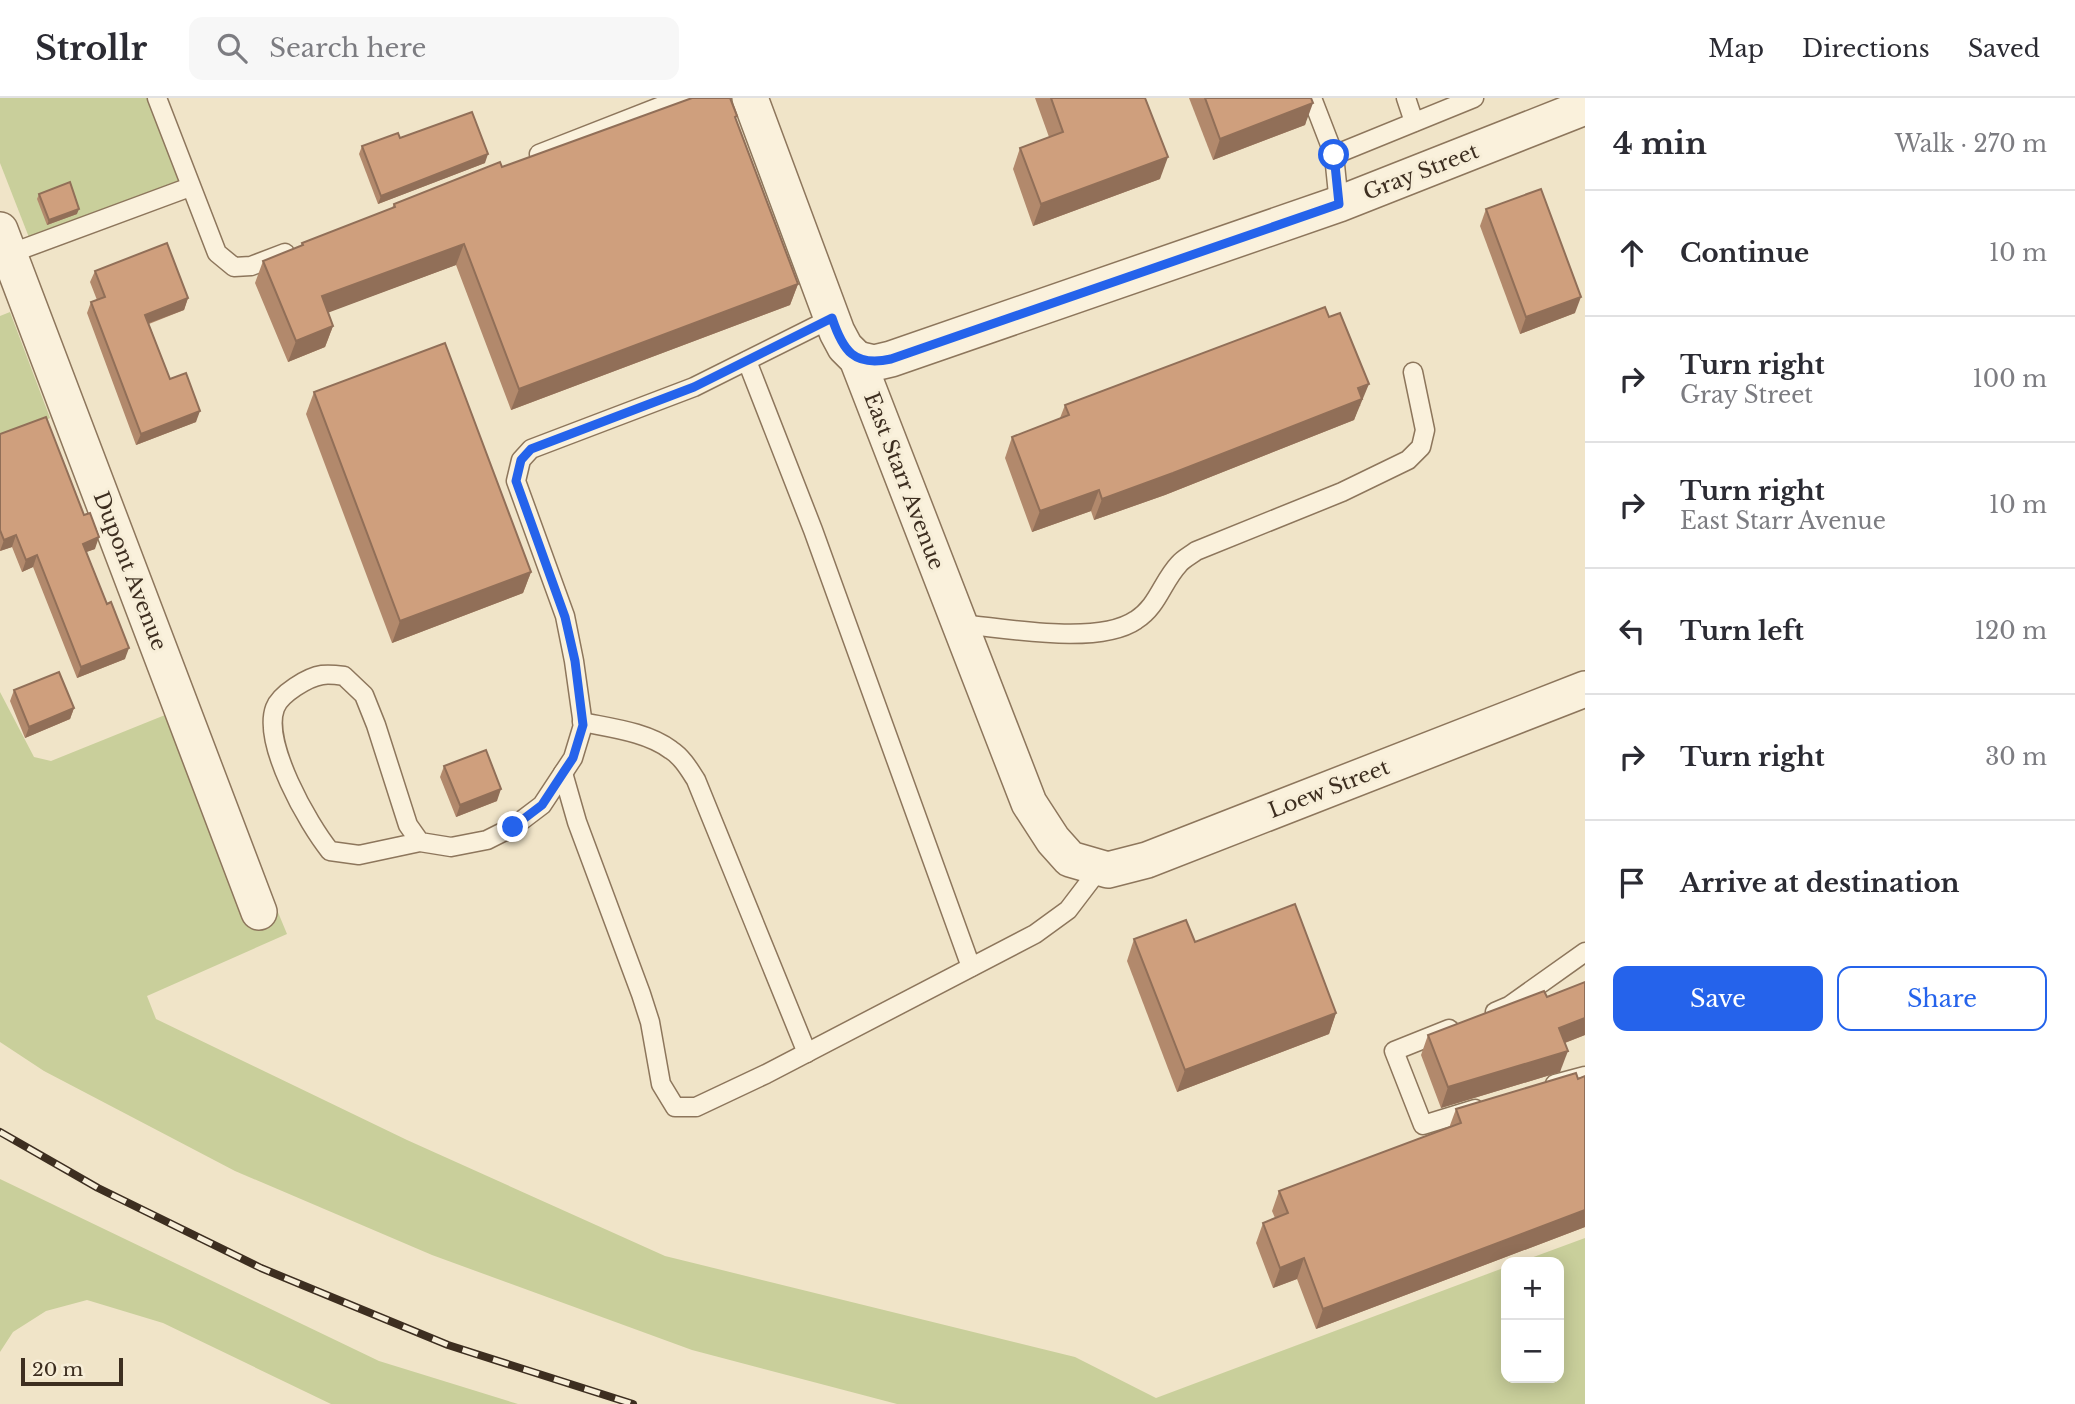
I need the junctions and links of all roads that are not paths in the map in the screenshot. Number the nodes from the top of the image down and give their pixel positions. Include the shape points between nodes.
1 (157, 98) edge
2 (682, 98) edge
3 (750, 98) edge
4 (1312, 98) edge
5 (1406, 98) edge
6 (1474, 98) edge
7 (1585, 107) edge
8 (1414, 122) junction
9 (1334, 155) junction
10 (517, 162) edge
11 (190, 187) junction
12 (1339, 204) junction
13 (5, 242) edge
14 (302, 246) edge
15 (832, 318) junction
16 (857, 359) junction
17 (747, 361) junction
18 (1413, 372) dead end
19 (960, 624) junction
20 (1585, 689) edge
21 (582, 722) junction
22 (563, 773) junction
23 (421, 842) junction
24 (1085, 864) junction
25 (259, 912) dead end
26 (1585, 952) edge
27 (971, 967) junction
28 (807, 1053) junction
29 (1585, 1076) edge
30 (1535, 1091) edge
31 (1497, 1102) edge

1 - 11 lane
2 - 10 lane
3 - 15 street, East Starr Avenue
4 - 9 lane
5 - 8 lane
6 - 8 lane
7 - 12 street, Gray Street
8 - 9 lane
9 - 12 lane
11 - 13 lane
11 - 14 lane via 217,253 234,267 251,266
12 - 16 street, Gray Street via 891,359 874,363
13 - 25 street, Dupont Avenue
15 - 16 street, East Starr Avenue via 845,347
15 - 17 lane
16 - 19 street, East Starr Avenue
17 - 21 lane via 694,387 531,449 521,460 516,481 565,617
17 - 27 lane via 823,556
18 - 19 lane via 1425,430 1421,447 1408,460 1196,551 1179,564 1155,603 1136,621 1103,634 1083,635
19 - 24 street, East Starr Avenue via 1029,803 1053,840
20 - 24 street, Loew Street via 1147,860 1108,870
21 - 22 lane via 573,758
21 - 28 lane via 637,734 671,749 686,764
22 - 23 lane via 542,805 504,832 452,847
22 - 28 lane via 642,994 661,1084 675,1107 696,1107
23 - 23 lane via 408,825 364,695 344,676 321,675 289,690 275,707 273,735 289,781 330,851 359,855
24 - 27 lane via 1068,910 1035,934
26 - 31 lane via 1509,1006 1394,1051 1423,1125
27 - 28 lane
29 - 30 lane

